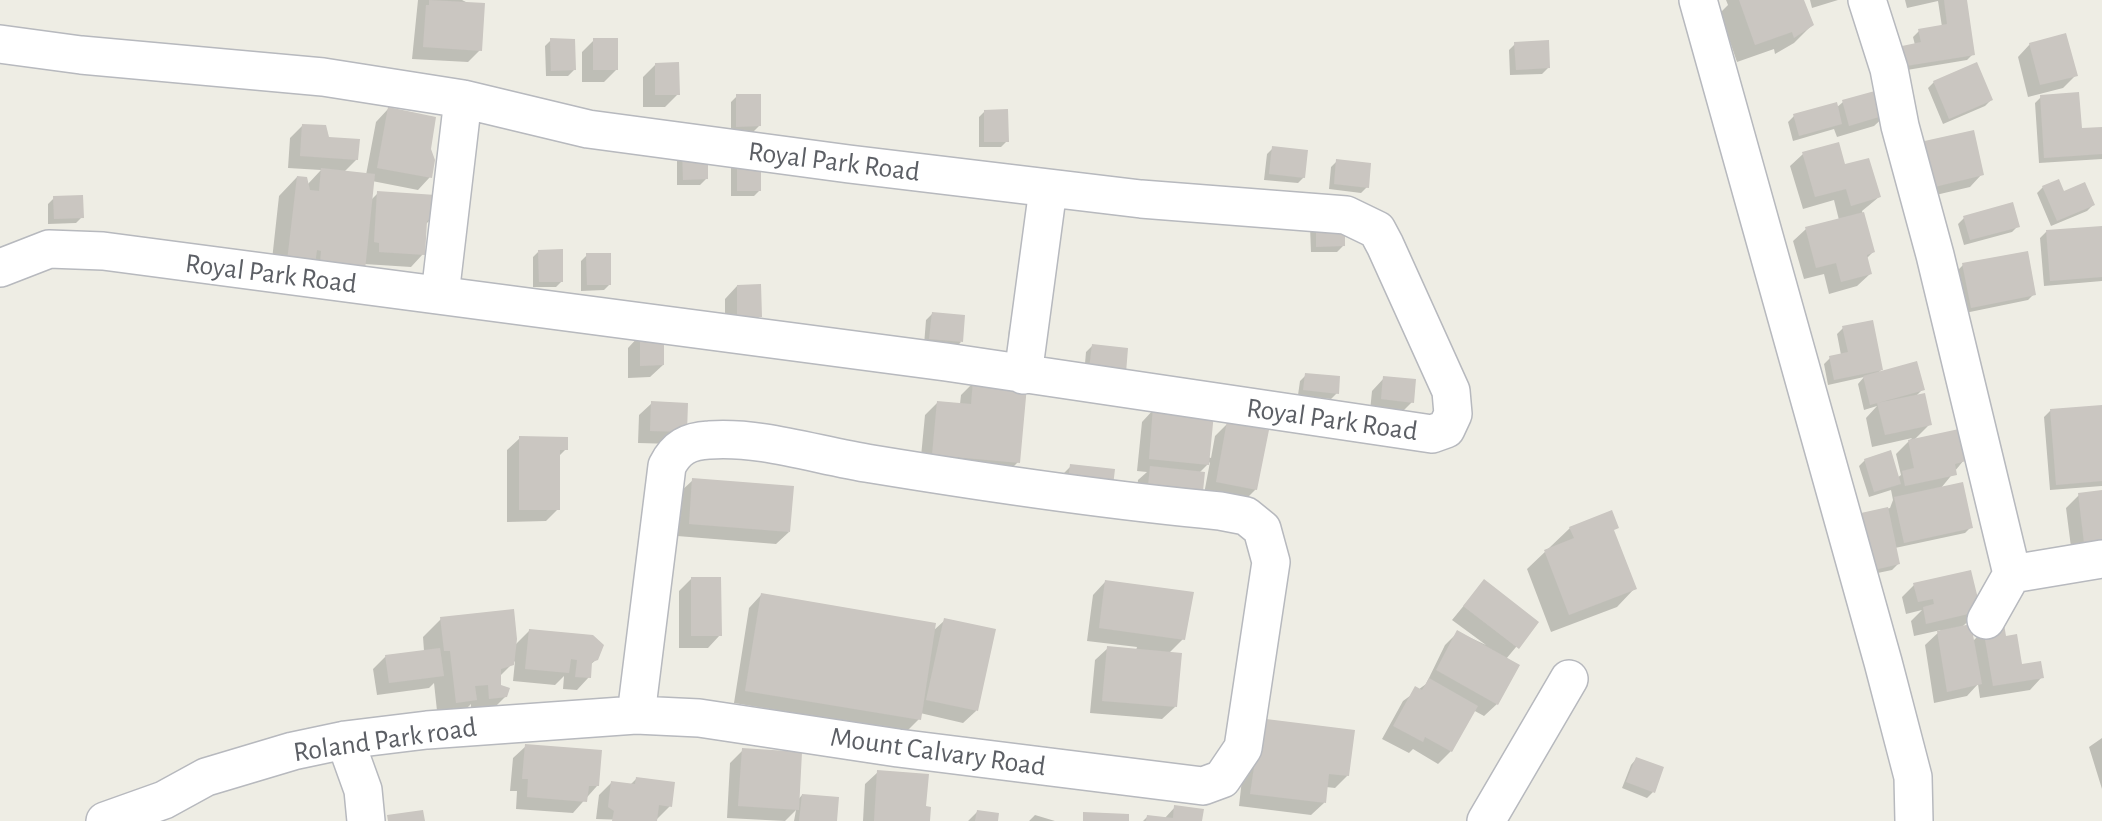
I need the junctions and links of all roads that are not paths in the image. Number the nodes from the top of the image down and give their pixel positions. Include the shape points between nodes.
1 (1698, 0) edge
2 (1867, 0) edge
3 (0, 44) edge
4 (463, 99) junction
5 (1048, 189) junction
6 (0, 268) edge
7 (440, 295) junction
8 (1023, 375) junction
9 (2102, 559) edge
10 (2012, 574) junction
11 (1986, 620) dead end
12 (1569, 679) dead end
13 (636, 715) junction
14 (345, 740) junction
15 (166, 810) edge
16 (105, 821) edge
17 (366, 821) edge
18 (1486, 821) edge
19 (1914, 821) edge

1 - 19 street via 1883,662 1913,777
2 - 10 street via 1889,69
3 - 4 street, Royal Park Road via 323,76
4 - 5 street, Royal Park Road via 588,129
4 - 7 street
5 - 8 street
5 - 8 street, Royal Park Road via 1346,215 1377,230 1451,391 1453,414 1447,429 1432,434
6 - 7 street, Royal Park Road via 49,249 70,248
7 - 8 street, Royal Park Road
9 - 10 street
10 - 11 street
12 - 18 street
13 - 13 street, Mount Calvary Road via 699,718 1203,786 1222,779 1242,748 1271,562 1262,529 1246,516 1016,486 771,445 710,439 683,445 667,466
13 - 14 street, Roland Park road
14 - 15 street, Roland Park road via 206,777
14 - 17 street via 363,790
15 - 16 street, Roland Park road

